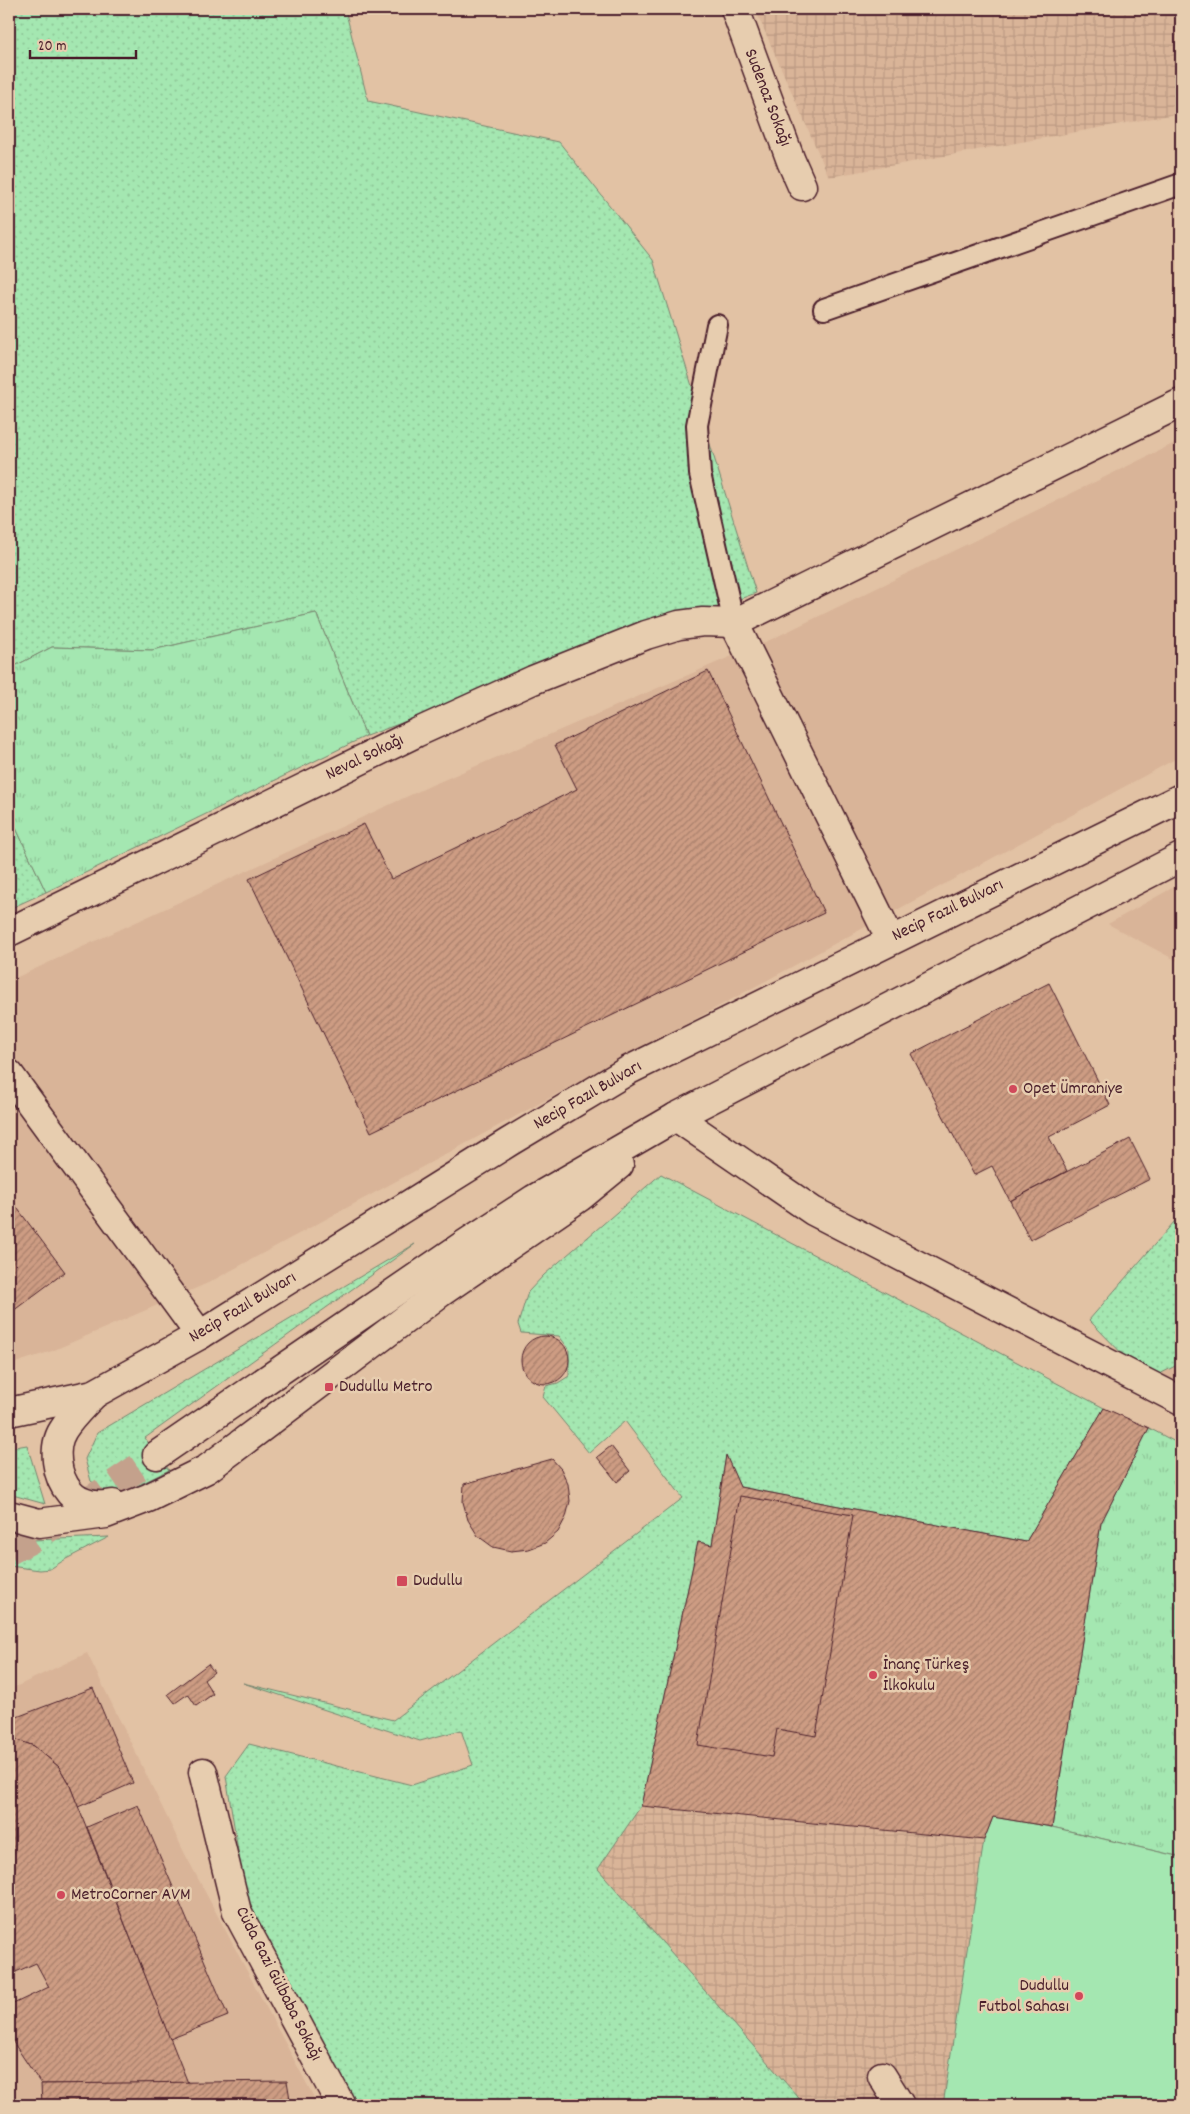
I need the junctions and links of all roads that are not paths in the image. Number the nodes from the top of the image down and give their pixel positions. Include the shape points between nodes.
1 (734, 9) edge
2 (1181, 184) edge
3 (802, 186) dead end
4 (824, 309) dead end
5 (718, 326) dead end
6 (1181, 403) edge
7 (734, 623) junction
8 (1181, 798) edge
9 (1181, 857) edge
10 (9, 932) edge
11 (891, 940) junction
12 (9, 1074) edge
13 (676, 1118) junction
14 (200, 1335) junction
15 (94, 1394) junction
16 (1181, 1401) edge
17 (9, 1412) edge
18 (157, 1455) tunnel mouth
19 (148, 1498) junction
20 (9, 1515) edge
21 (203, 1772) dead end
22 (882, 2076) dead end
23 (341, 2105) edge
24 (900, 2105) edge

1 - 3 main road, Sudenaz Sokağı
2 - 4 lane
5 - 7 lane via 697,425 700,474
6 - 7 main road
7 - 10 main road, Neval Sokağı via 703,622 646,635 533,680 416,732
7 - 11 main road
8 - 11 main road, Necip Fazıl Bulvarı
9 - 13 main road
11 - 14 main road, Necip Fazıl Bulvarı via 629,1070
12 - 14 main road
13 - 16 main road via 813,1211
13 - 18 main road via 534,1199
13 - 19 main road via 580,1197 440,1293 207,1469
14 - 15 main road, Necip Fazıl Bulvarı
15 - 17 main road, Necip Fazıl Bulvarı
15 - 19 main road via 63,1430 57,1450 58,1469 63,1481 70,1493 83,1502 102,1506
19 - 20 main road via 106,1514 39,1523
21 - 23 main road, Cüda Gazi Gülbaba Sokağı via 237,1912
22 - 24 main road

